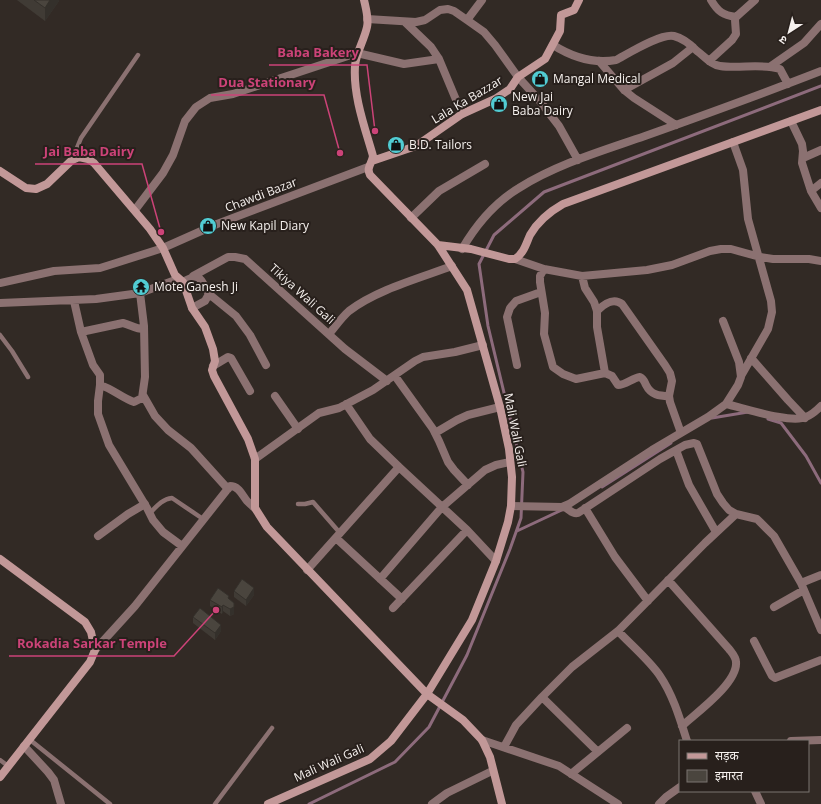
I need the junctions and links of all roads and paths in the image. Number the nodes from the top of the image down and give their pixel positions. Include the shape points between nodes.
1 (364, 0) edge
2 (482, 0) edge
3 (579, 0) edge
4 (711, 0) edge
5 (755, 0) edge
6 (736, 17) junction
7 (367, 19) junction
8 (467, 20) junction
9 (405, 22) junction
10 (821, 24) edge
11 (553, 45) junction
12 (693, 47) junction
13 (357, 53) junction
14 (138, 55) dead end
15 (439, 59) junction
16 (709, 60) junction
17 (599, 61) junction
18 (771, 66) junction
19 (821, 71) edge
20 (518, 77) junction
21 (788, 84) junction
22 (624, 90) junction
23 (821, 110) edge
24 (462, 114) junction
25 (791, 121) junction
26 (676, 125) junction
27 (733, 142) junction
28 (821, 150) edge
29 (803, 158) junction
30 (72, 160) junction
31 (578, 160) junction
32 (370, 164) junction
33 (485, 164) dead end
34 (0, 171) edge
35 (821, 183) edge
36 (811, 191) junction
37 (821, 208) edge
38 (135, 210) junction
39 (412, 218) junction
40 (438, 245) junction
41 (163, 248) junction
42 (462, 249) junction
43 (760, 257) junction
44 (515, 259) junction
45 (821, 261) edge
46 (452, 266) junction
47 (544, 269) junction
48 (193, 276) junction
49 (582, 276) junction
50 (181, 280) junction
51 (0, 283) edge
52 (541, 292) junction
53 (140, 293) junction
54 (208, 294) junction
55 (74, 301) junction
56 (0, 303) edge
57 (192, 308) junction
58 (598, 311) junction
59 (723, 321) dead end
60 (144, 329) junction
61 (81, 332) junction
62 (329, 334) junction
63 (0, 335) edge
64 (483, 345) junction
65 (751, 358) junction
66 (266, 365) dead end
67 (517, 365) dead end
68 (213, 366) junction
69 (605, 373) junction
70 (395, 376) junction
71 (28, 377) dead end
72 (741, 377) junction
73 (387, 381) junction
74 (100, 385) junction
75 (250, 391) dead end
76 (143, 395) junction
77 (275, 396) dead end
78 (669, 396) junction
79 (346, 404) junction
80 (726, 404) junction
81 (821, 406) edge
82 (500, 407) junction
83 (805, 418) junction
84 (298, 429) junction
85 (435, 433) junction
86 (681, 433) junction
87 (652, 450) junction
88 (676, 450) junction
89 (255, 459) junction
90 (660, 459) junction
91 (510, 462) junction
92 (399, 467) junction
93 (468, 485) junction
94 (228, 488) junction
95 (144, 504) junction
96 (298, 504) dead end
97 (515, 506) junction
98 (442, 507) junction
99 (255, 508) junction
100 (585, 508) junction
101 (566, 509) junction
102 (150, 513) junction
103 (736, 514) junction
104 (203, 519) junction
105 (467, 530) junction
106 (716, 532) junction
107 (98, 536) dead end
108 (338, 536) junction
109 (182, 546) junction
110 (0, 559) edge
111 (496, 561) junction
112 (307, 570) junction
113 (821, 575) edge
114 (380, 579) junction
115 (668, 580) junction
116 (803, 587) junction
117 (402, 599) junction
118 (648, 601) junction
119 (774, 607) dead end
120 (393, 608) dead end
121 (820, 626) edge
122 (618, 631) junction
123 (754, 641) dead end
124 (95, 650) junction
125 (821, 660) edge
126 (426, 694) junction
127 (542, 697) junction
128 (682, 726) junction
129 (272, 728) dead end
130 (627, 728) dead end
131 (482, 740) junction
132 (687, 740) edge
133 (809, 740) edge
134 (821, 740) edge
135 (26, 743) junction
136 (504, 747) junction
137 (598, 752) junction
138 (0, 760) edge
139 (8, 766) junction
140 (492, 771) junction
141 (571, 774) junction
142 (0, 777) edge
143 (679, 788) edge
144 (755, 792) edge
145 (61, 804) edge
146 (110, 804) edge
147 (215, 804) edge
148 (268, 804) edge
149 (432, 804) edge
150 (502, 804) edge
151 (618, 804) edge
152 (659, 804) edge
153 (761, 804) edge

1 - 7 street, Mali Wali Gali
2 - 8 street
3 - 11 street, Lala Ka Bazzar via 574,10 561,15 560,31
4 - 6 street via 718,10
5 - 6 street
6 - 16 street via 736,34
7 - 9 street
7 - 13 street, Mali Wali Gali via 367,27
8 - 9 street via 448,9 440,10 425,20
8 - 20 street via 484,32
9 - 15 street via 431,47
10 - 18 street via 804,42
11 - 17 street via 568,54
11 - 20 street, Lala Ka Bazzar via 545,59
12 - 16 street
12 - 17 street via 676,36 668,35 659,37 616,60
12 - 22 street via 673,63
13 - 15 street via 404,64
13 - 32 street, Mali Wali Gali via 355,75 373,156
13 - 38 street via 233,94 210,98 196,107 185,121 173,155 163,173
14 - 30 lane via 81,138
15 - 24 street
16 - 18 street via 719,66
17 - 22 street
18 - 21 street via 780,70
19 - 21 street
20 - 24 street, Lala Ka Bazzar via 510,89 495,99
20 - 31 street via 559,126
21 - 26 street
22 - 26 street
23 - 25 street
24 - 32 street, Lala Ka Bazzar via 416,146
25 - 27 street
25 - 29 street via 802,144
26 - 31 street
27 - 43 street via 743,170 748,219
27 - 44 street via 563,204 539,222 522,252
28 - 29 street
29 - 36 street via 802,163
30 - 34 street via 47,184 36,189 26,188
30 - 38 street via 79,157 94,163
31 - 42 street via 513,192 486,214
32 - 39 street, Mali Wali Gali via 370,175
32 - 41 street, Chawdi Bazar via 196,232
33 - 39 street via 439,191
35 - 36 street
36 - 37 street
38 - 41 street
39 - 40 street, Mali Wali Gali
40 - 42 street
40 - 46 street, Mali Wali Gali
41 - 50 street via 175,275
41 - 51 street, Chawdi Bazar via 100,268 54,271
42 - 44 street
43 - 45 street
43 - 49 street via 731,249 721,249 648,270
43 - 65 street via 772,312 768,329
44 - 47 street
46 - 62 street via 365,301 348,312
46 - 64 street, Mali Wali Gali via 467,290
47 - 49 street
47 - 52 street via 540,276
48 - 50 street, Tikiya Wali Gali
48 - 54 street via 200,278
48 - 62 street, Tikiya Wali Gali via 228,257 245,259
49 - 58 street via 585,288
50 - 53 street, Tikiya Wali Gali
50 - 57 street
52 - 67 street via 516,301 507,317
52 - 69 street via 545,313 544,334 553,367 576,379
53 - 55 street, Tikiya Wali Gali
53 - 60 street
54 - 57 street via 205,301
54 - 66 street via 236,316 250,335
55 - 56 street, Tikiya Wali Gali
55 - 61 street
57 - 68 street via 205,327 213,348
58 - 69 street via 597,327
58 - 78 street via 609,302 618,301 622,304 670,373 672,381
59 - 72 street via 739,362
60 - 61 street via 124,323
60 - 76 street
61 - 74 street via 93,365 100,375
62 - 73 street, Tikiya Wali Gali
63 - 71 lane
64 - 70 street via 423,357
64 - 82 street, Mali Wali Gali
65 - 72 street
65 - 83 street
68 - 75 street via 231,358
68 - 89 street via 214,376 248,439
69 - 78 street via 612,376 618,385 640,377 652,393
70 - 73 street
70 - 85 street
72 - 80 street
73 - 79 street
74 - 76 street via 134,402
74 - 95 street via 98,414 109,445
76 - 94 street via 155,416 191,448
77 - 84 street
78 - 86 street
79 - 84 street via 319,413
79 - 92 street via 370,439
80 - 83 street via 783,418
80 - 86 street
81 - 83 street
82 - 85 street via 468,415
82 - 91 street, Mali Wali Gali
84 - 89 street
85 - 93 street via 448,462
86 - 87 street
87 - 90 street
87 - 101 street via 569,504
88 - 90 street
88 - 103 street via 690,443 697,444 718,494 729,510
88 - 106 street via 689,485
89 - 99 street
90 - 100 street
91 - 93 street via 485,470
91 - 97 street, Mali Wali Gali
92 - 98 street
92 - 108 street
93 - 98 street
94 - 99 street via 238,488
94 - 104 street
95 - 102 street
95 - 107 street
96 - 108 lane via 313,502
97 - 101 street
97 - 111 street, Mali Wali Gali
98 - 105 street
98 - 114 street
99 - 112 street via 267,527
100 - 101 street via 575,514
100 - 118 street via 615,557
102 - 104 lane via 161,502 172,498
102 - 109 street via 152,520 163,532
103 - 106 street
103 - 116 street via 757,519 763,524 774,536
104 - 109 street
105 - 111 street
105 - 117 street
106 - 115 street
108 - 112 street
108 - 114 street
109 - 124 street via 135,606
110 - 124 street via 85,622 91,632
111 - 126 street, Mali Wali Gali via 472,620
112 - 126 street
113 - 116 street
114 - 117 street
115 - 118 street
115 - 128 street via 729,648 736,664 731,679
116 - 119 street
116 - 121 street
117 - 120 street
118 - 122 street
122 - 127 street via 572,667
122 - 128 street via 659,674
123 - 125 street via 775,678
124 - 135 street via 90,662
126 - 131 street via 463,720
126 - 148 street, Mali Wali Gali via 391,741 370,759
127 - 136 street via 516,725
127 - 137 street
128 - 132 street
129 - 147 lane
130 - 137 street
131 - 136 street
131 - 140 street via 490,756
133 - 134 street
135 - 139 street
135 - 145 street via 54,780
135 - 146 lane
136 - 141 street via 559,766
137 - 141 street
138 - 139 lane
139 - 142 street
140 - 149 street via 447,793
140 - 150 street
141 - 151 street
143 - 152 street
144 - 153 street

